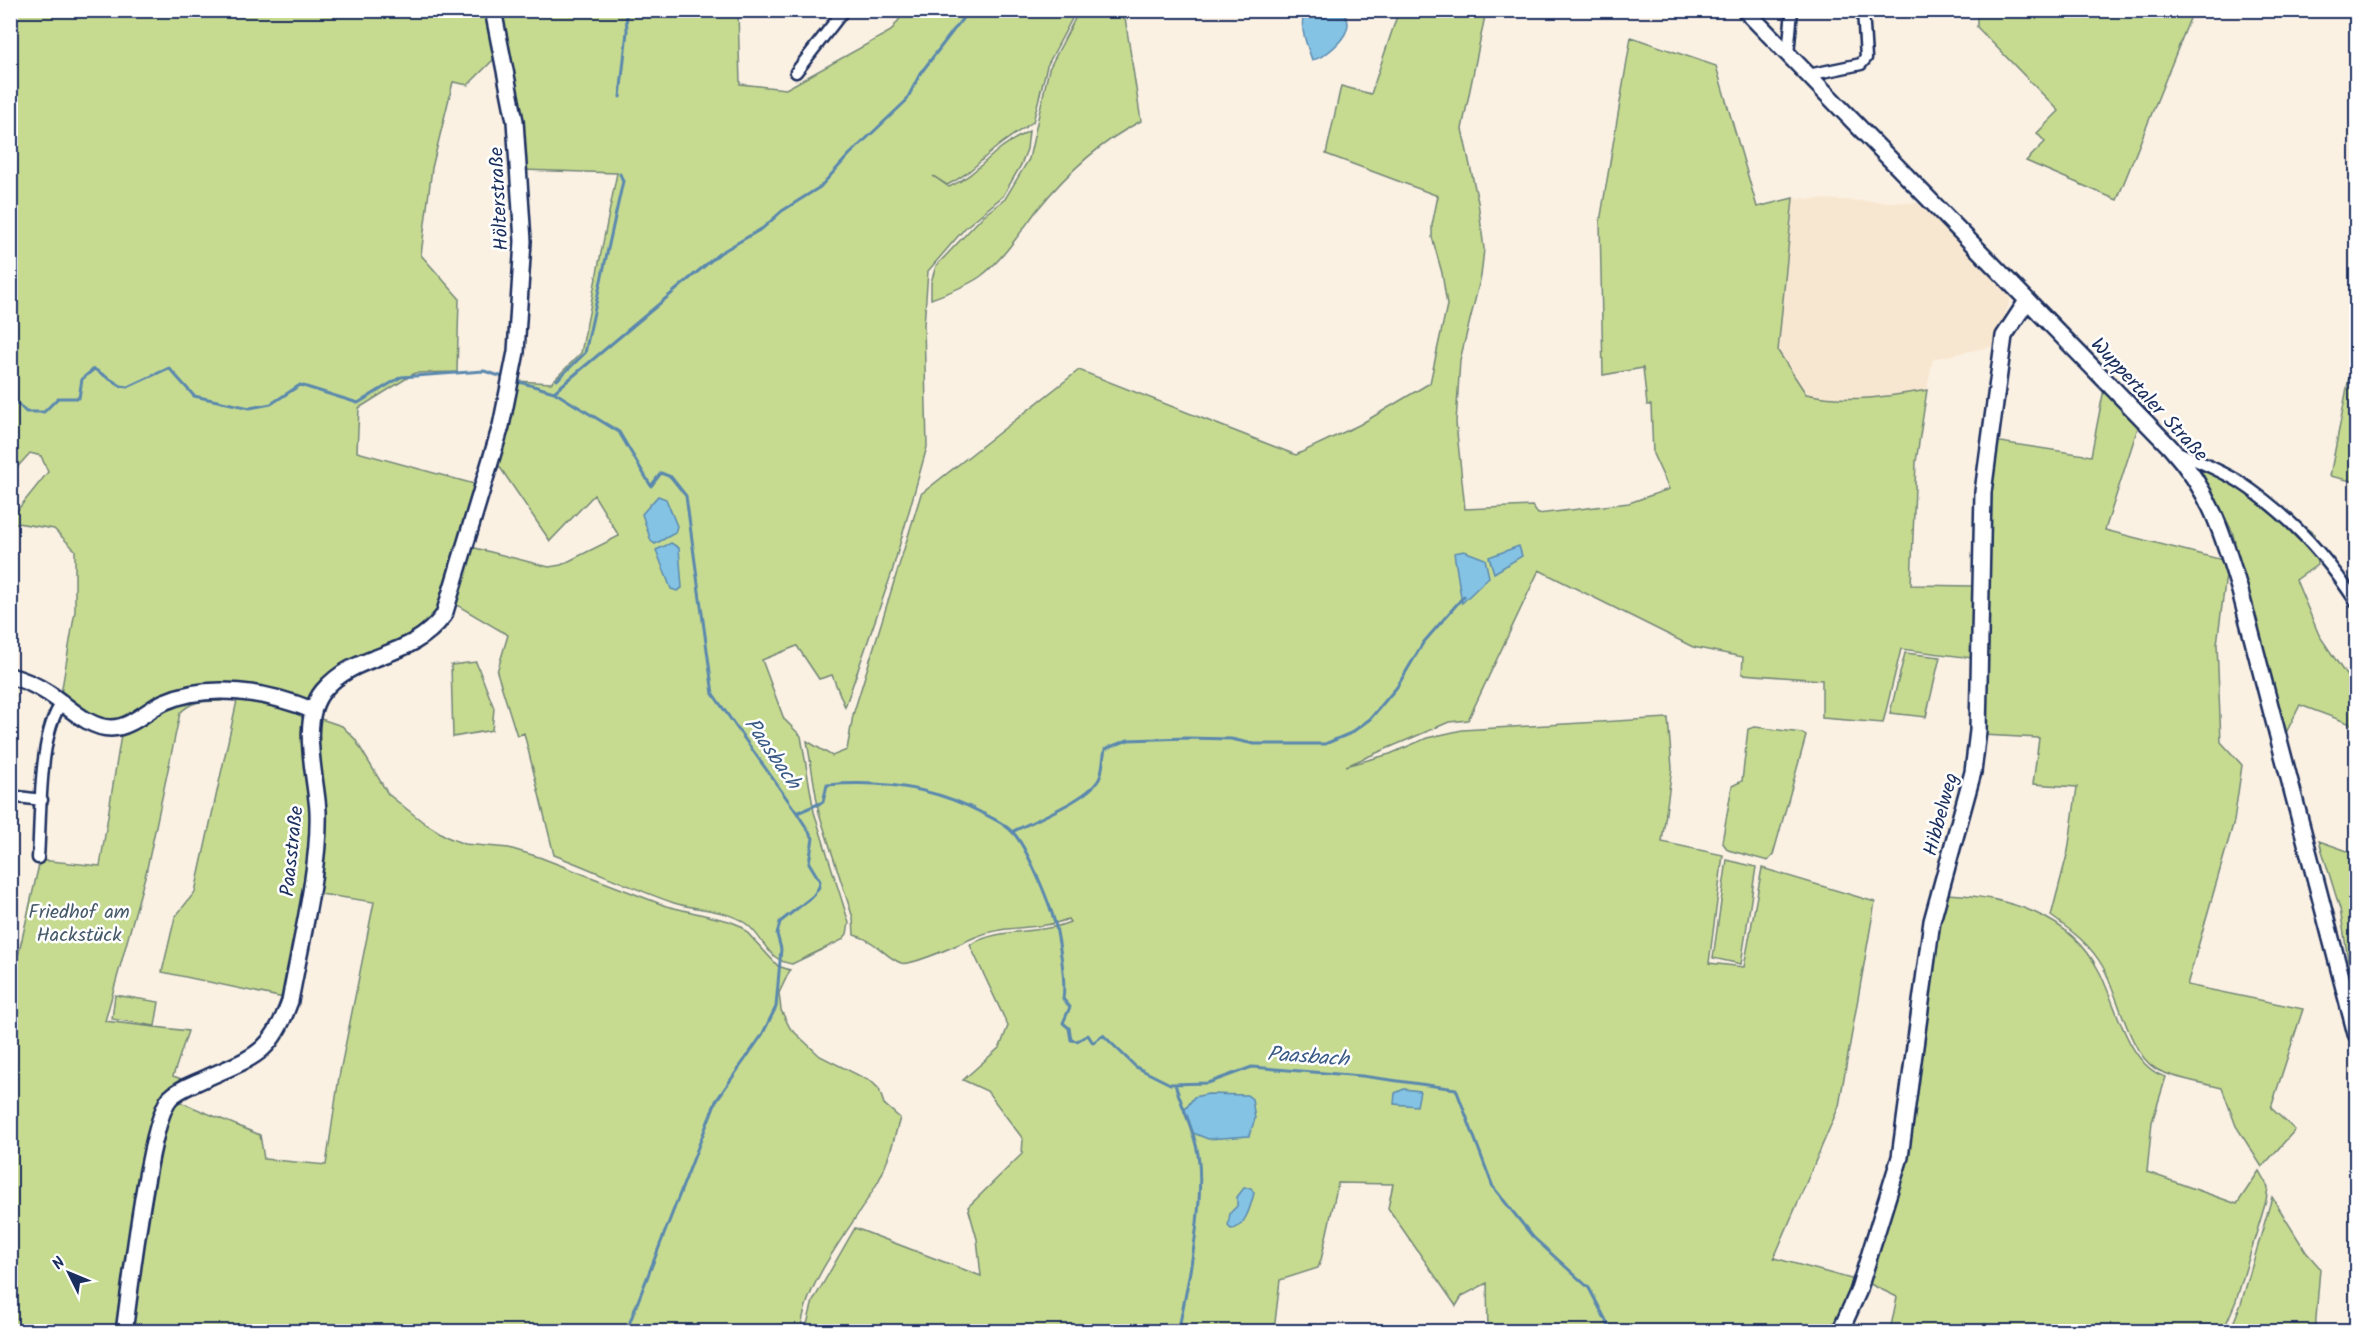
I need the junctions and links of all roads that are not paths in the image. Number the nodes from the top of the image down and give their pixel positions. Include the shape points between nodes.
1 (493, 10) edge
2 (844, 10) edge
3 (1745, 10) edge
4 (1792, 10) edge
5 (1863, 10) edge
6 (1788, 55) junction
7 (796, 72) dead end
8 (1808, 75) junction
9 (2027, 301) junction
10 (2170, 447) junction
11 (2356, 602) edge
12 (10, 676) edge
13 (62, 703) junction
14 (312, 710) junction
15 (10, 796) edge
16 (42, 800) junction
17 (38, 858) dead end
18 (2356, 1034) edge
19 (124, 1332) edge
20 (1840, 1332) edge

1 - 14 street, Hölterstraße via 515,121 523,242 512,380 444,615 422,639 354,665 337,676
2 - 7 street
3 - 6 street, Wuppertaler Straße
4 - 6 street
5 - 8 street via 1866,58 1861,64
6 - 8 street, Wuppertaler Straße
8 - 9 street, Wuppertaler Straße
9 - 10 street, Wuppertaler Straße
9 - 20 street, Hibbelweg via 2004,336 1983,492 1978,730 1973,772 1932,921 1899,1157 1858,1292
10 - 11 street via 2238,482 2277,511 2312,543
10 - 18 street, Wuppertaler Straße via 2194,476 2220,524
12 - 13 street via 27,681
13 - 14 street via 95,725 114,729 189,693 245,692 285,699
13 - 16 street via 53,714 47,734
14 - 19 street, Paasstraße via 317,843 290,1001 270,1044 257,1054 180,1089 165,1106 154,1143
15 - 16 street
16 - 17 street

